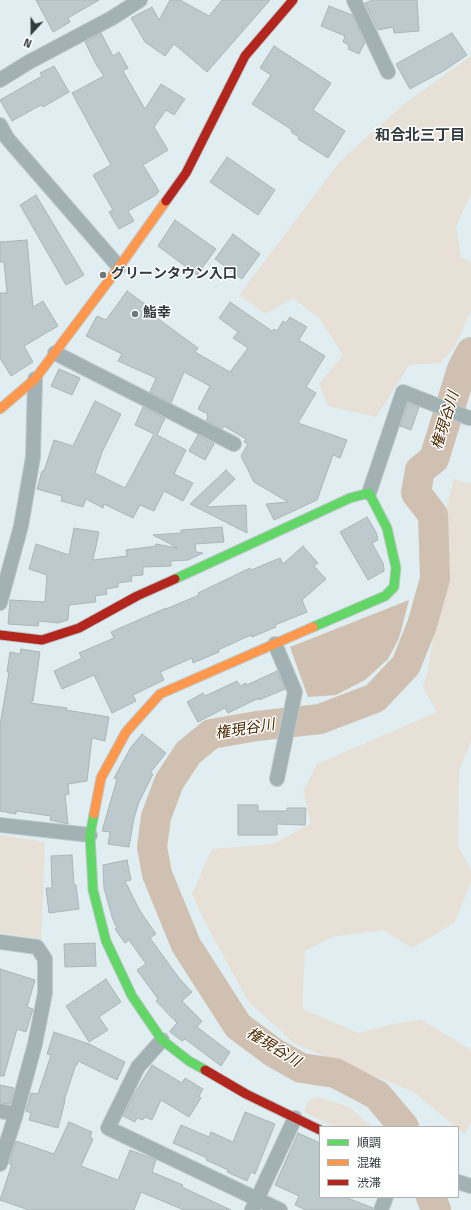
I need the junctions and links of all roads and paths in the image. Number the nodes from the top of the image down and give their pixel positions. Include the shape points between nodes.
1 (140, 0) edge
2 (293, 0) edge
3 (354, 0) edge
4 (388, 72) dead end
5 (0, 80) edge
6 (0, 125) edge
7 (119, 267) junction
8 (55, 353) junction
9 (35, 379) junction
10 (0, 409) edge
11 (469, 418) dead end
12 (234, 444) dead end
13 (369, 493) junction
14 (0, 603) edge
15 (0, 635) edge
16 (275, 644) junction
17 (277, 779) dead end
18 (0, 825) edge
19 (90, 835) junction
20 (0, 942) edge
21 (162, 1040) junction
22 (0, 1111) edge
23 (16, 1114) junction
24 (295, 1118) junction
25 (319, 1130) edge
26 (0, 1164) edge
27 (459, 1182) edge
28 (471, 1186) edge
29 (386, 1198) edge
30 (255, 1204) edge
31 (280, 1210) edge
32 (381, 1210) edge

1 - 5 street
2 - 7 street via 245,56 186,173
3 - 4 street
6 - 7 street via 7,138
7 - 8 street
8 - 9 street
8 - 12 street
9 - 10 street
9 - 14 street via 33,457 20,526
11 - 13 street via 403,392
13 - 15 street via 350,498 137,596 79,628 42,640
13 - 16 street via 387,528 396,568 394,587 385,596
16 - 17 street via 295,692
16 - 19 street via 160,694 126,732 101,778
18 - 19 street
19 - 21 street via 93,890 106,941 132,996
20 - 23 street via 37,947 45,959 44,994 35,1044
21 - 24 street via 189,1061 246,1094
21 - 30 street via 138,1067 108,1128
22 - 23 street
23 - 26 street
24 - 25 street
24 - 30 street
27 - 28 street
29 - 32 street
30 - 31 street

